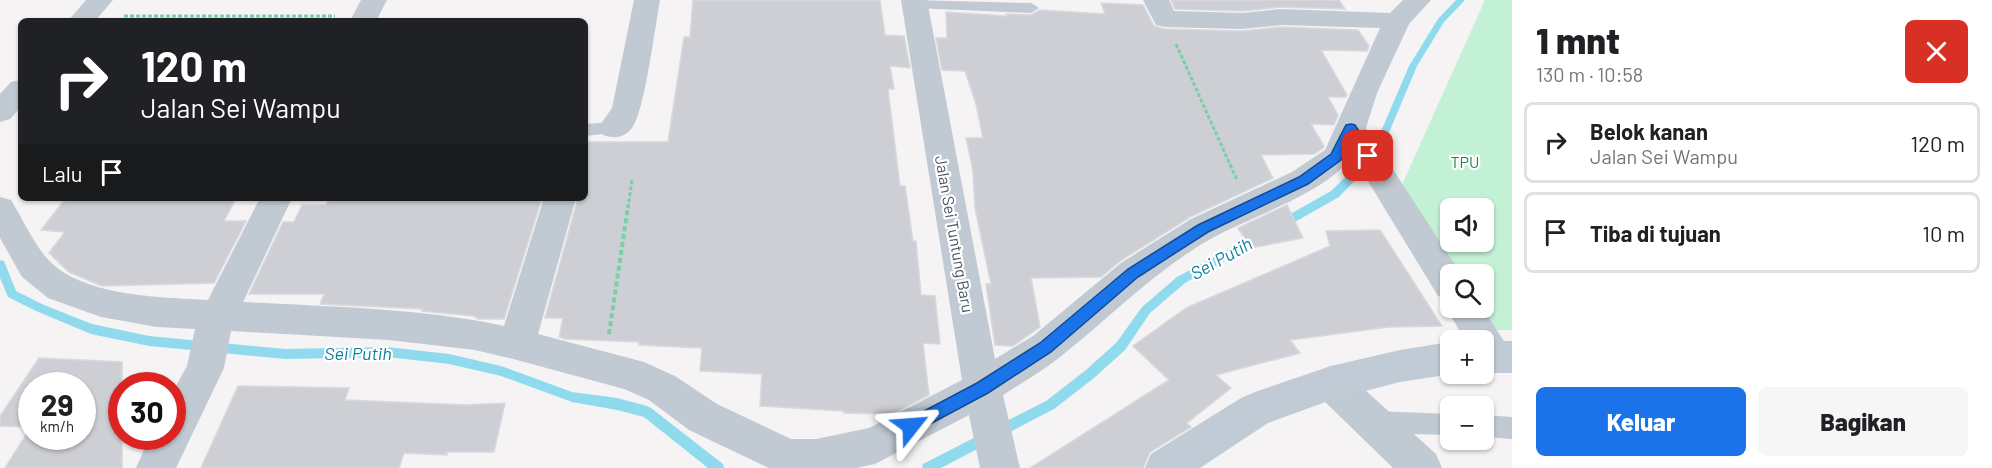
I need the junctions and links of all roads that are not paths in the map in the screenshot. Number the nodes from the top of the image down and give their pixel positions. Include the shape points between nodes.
1 (647, 0) edge
2 (1418, 0) edge
3 (914, 2) edge
4 (1031, 8) dead end
5 (1160, 10) edge
6 (1397, 21) junction
7 (18, 91) edge
8 (0, 112) edge
9 (613, 128) joint
10 (588, 130) edge
11 (1355, 135) junction
12 (275, 201) edge
13 (559, 201) edge
14 (0, 209) edge
15 (1440, 270) edge
16 (1471, 318) edge
17 (217, 319) junction
18 (518, 344) junction
19 (1497, 357) edge
20 (1440, 360) edge
21 (1330, 383) junction
22 (985, 401) junction
23 (186, 407) edge
24 (1372, 422) junction
25 (1440, 425) edge
26 (1494, 427) edge
27 (1512, 428) edge
28 (165, 450) edge
29 (999, 463) edge
30 (156, 468) edge
31 (1165, 468) edge
32 (1422, 468) edge

1 - 9 street via 626,108
2 - 6 street
3 - 4 lane
3 - 22 street, Jalan Sei Tuntung Baru
5 - 6 street via 1242,21 1281,17
6 - 11 street via 1363,93
7 - 8 street
9 - 10 lane
11 - 15 street
11 - 22 street via 1336,157 1303,180 1203,228 1133,273
12 - 17 street
13 - 18 street
14 - 17 street via 34,267 60,288 101,302
16 - 19 street
17 - 18 street via 389,325
17 - 23 street via 205,368
18 - 22 street via 632,374 662,388 703,417 791,458 816,458 875,445
20 - 21 street
21 - 24 street
21 - 31 street via 1255,410
22 - 29 street, Jalan Sei Tuntung Baru
24 - 25 lane
24 - 32 street
26 - 27 lane
28 - 30 street

